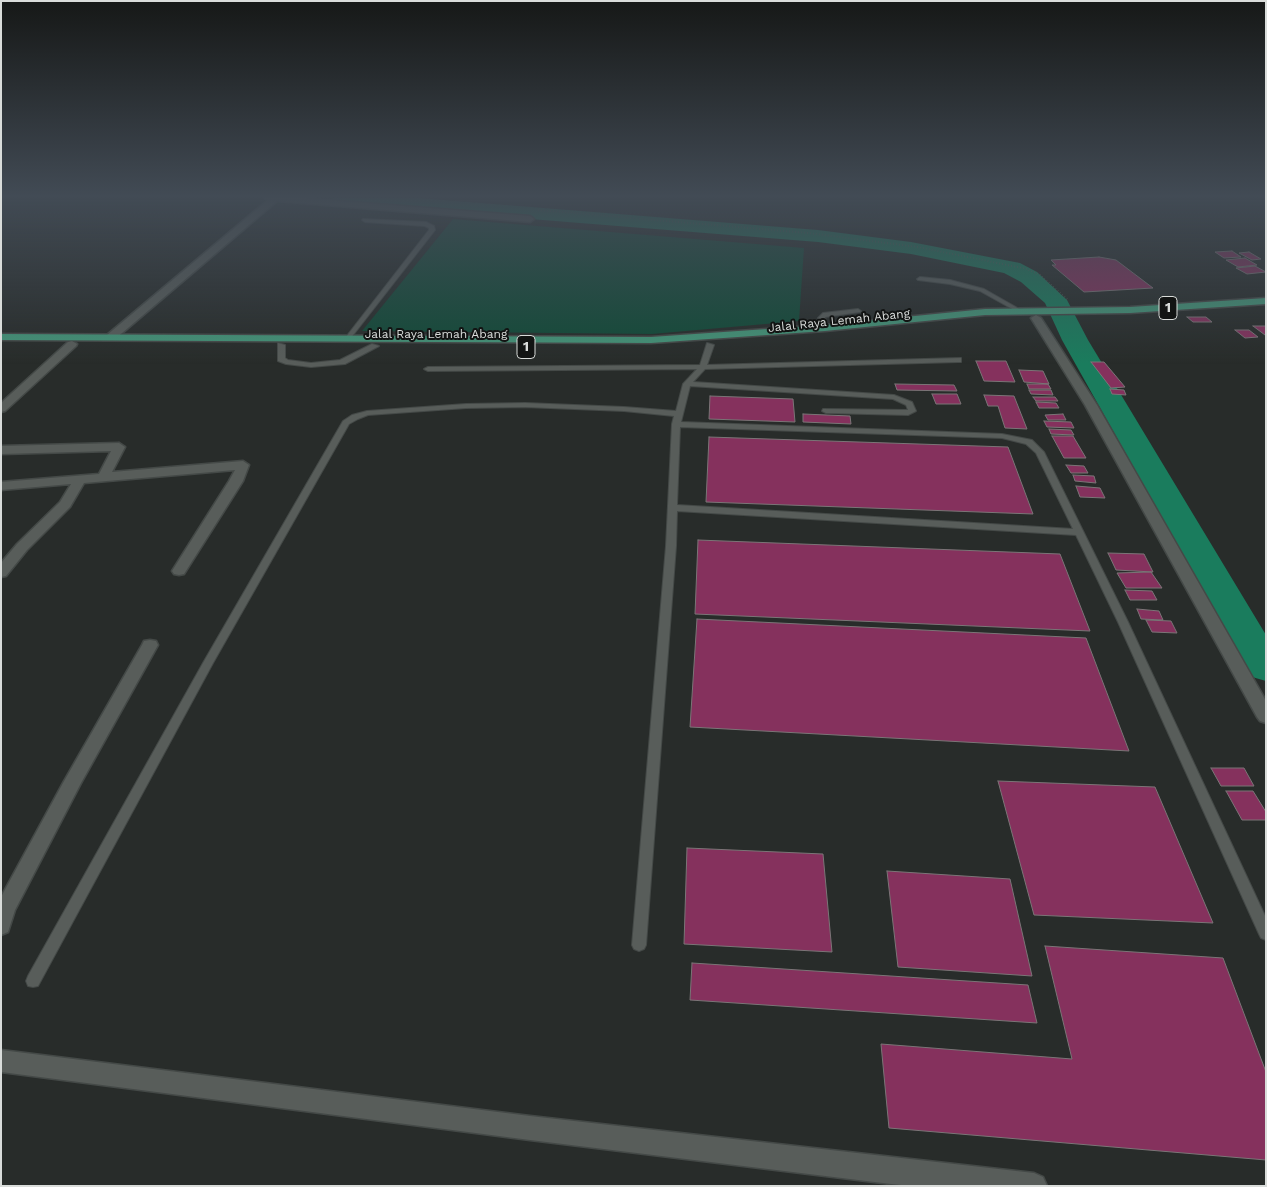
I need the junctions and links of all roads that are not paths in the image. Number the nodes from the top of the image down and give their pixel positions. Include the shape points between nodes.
1 (210, 253) edge
2 (414, 253) edge
3 (920, 279) dead end
4 (1266, 301) edge
5 (1266, 308) edge
6 (1018, 310) junction
7 (1074, 310) junction
8 (858, 311) dead end
9 (1042, 315) junction
10 (825, 328) junction
11 (1, 337) edge
12 (112, 337) junction
13 (348, 338) junction
14 (1, 344) edge
15 (72, 344) junction
16 (281, 345) junction
17 (710, 345) junction
18 (375, 346) junction
19 (958, 360) dead end
20 (703, 366) junction
21 (428, 369) dead end
22 (687, 384) junction
23 (1, 408) edge
24 (826, 411) dead end
25 (677, 419) junction
26 (1, 450) edge
27 (104, 476) junction
28 (80, 479) junction
29 (1, 486) edge
30 (674, 508) junction
31 (1079, 532) junction
32 (4, 566) edge
33 (179, 571) dead end
34 (150, 645) dead end
35 (1266, 717) edge
36 (3, 915) edge
37 (1266, 934) edge
38 (639, 945) dead end
39 (33, 981) dead end
40 (1, 1061) edge
41 (1034, 1186) edge

1 - 12 street
2 - 13 lane
3 - 6 lane via 982,290
4 - 7 highway, 1 via 1130,310
5 - 7 highway, 1 via 1192,313
6 - 9 highway, Jalal Raya Lemah Abang / 1
6 - 10 highway, Jalal Raya Lemah Abang / 1
7 - 9 highway, 1
8 - 10 lane via 823,315
9 - 17 highway, Jalal Raya Lemah Abang / 1
9 - 35 street
10 - 13 highway, Jalal Raya Lemah Abang / 1 via 651,340
11 - 12 highway, Jalal Raya Lemah Abang / 1
12 - 13 highway, Jalal Raya Lemah Abang / 1
14 - 15 highway, Jalal Raya Lemah Abang / 1
15 - 16 highway, Jalal Raya Lemah Abang / 1
15 - 23 street
16 - 18 highway, Jalal Raya Lemah Abang / 1
16 - 18 lane via 281,359 311,365 342,362
17 - 18 highway, Jalal Raya Lemah Abang / 1 via 618,348
17 - 20 lane
19 - 20 lane
20 - 21 lane
20 - 22 lane
22 - 24 lane via 894,397 909,404 912,411 908,414
22 - 25 lane
25 - 30 lane
25 - 31 lane via 1017,438 1029,442 1040,452
25 - 39 lane via 624,409 535,405 367,413 346,423 208,663
26 - 27 street via 119,447
27 - 28 street
27 - 33 street via 243,465 236,482
28 - 29 street
28 - 32 street via 65,504
30 - 31 lane
30 - 38 lane
31 - 37 lane
34 - 36 street via 72,783
40 - 41 street via 559,1132

